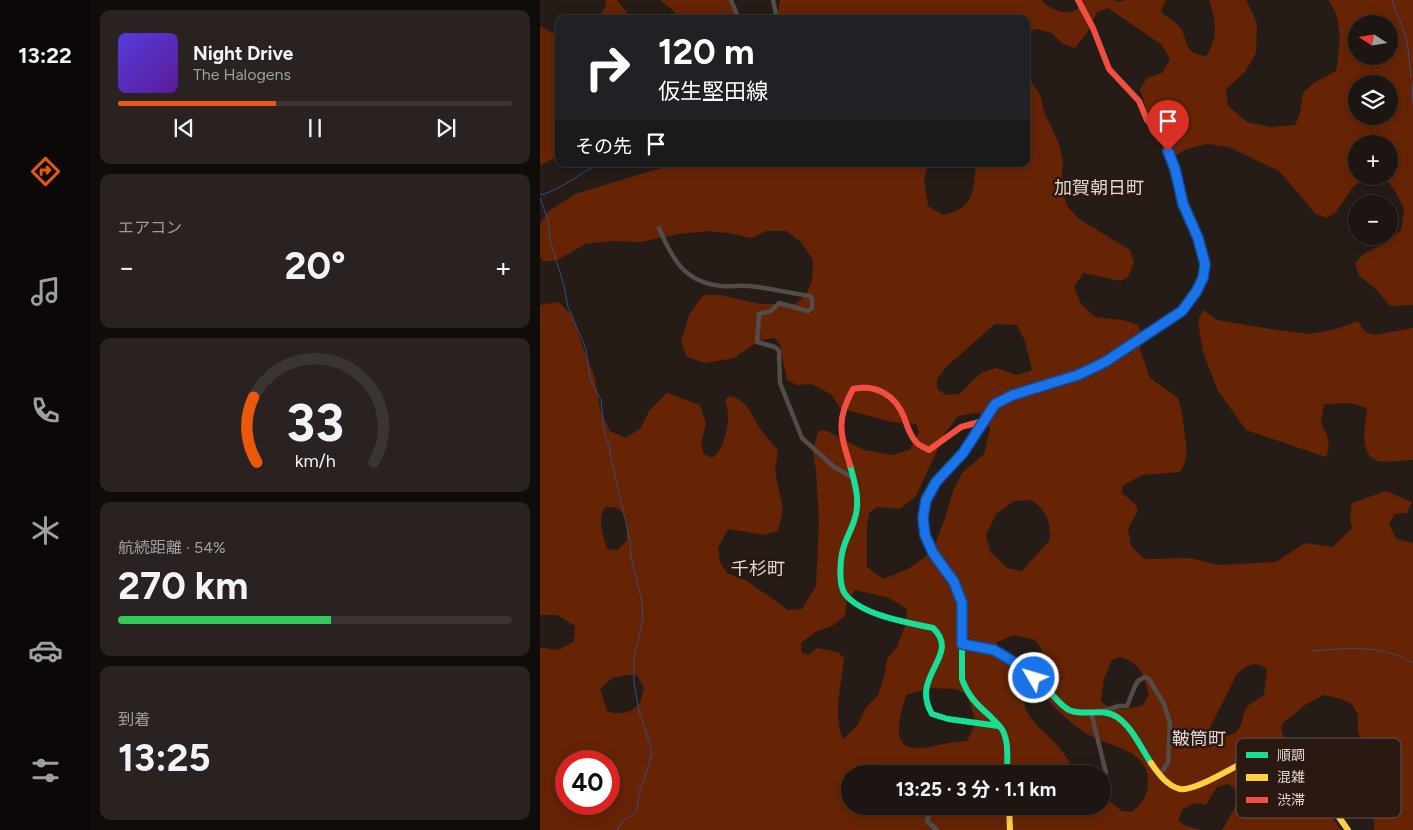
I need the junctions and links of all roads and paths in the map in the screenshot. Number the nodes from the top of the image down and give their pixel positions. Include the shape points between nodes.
1 (731, 0) edge
2 (774, 0) edge
3 (1078, 0) edge
4 (737, 15) edge
5 (776, 15) edge
6 (659, 228) dead end
7 (983, 421) junction
8 (854, 479) junction
9 (962, 644) junction
10 (1102, 711) junction
11 (1091, 712) junction
12 (1000, 726) junction
13 (1007, 765) edge
14 (1104, 765) edge
15 (1236, 766) edge
16 (1160, 774) junction
17 (929, 815) edge
18 (1009, 815) edge
19 (1339, 818) edge
20 (937, 830) edge
21 (1010, 830) edge
22 (1348, 830) edge

1 - 4 street
2 - 5 street
3 - 7 street via 1110,69 1139,101 1147,120 1161,136 1168,151 1183,204 1198,238 1205,264 1203,278 1182,311 1105,362 1078,375 1013,395 995,404
6 - 8 street via 677,263 702,282 748,286 812,298 812,308 808,311 779,303 771,311 758,314 757,342 779,351 780,383 802,438 833,466
7 - 8 street via 961,427 929,450 917,444 908,432 901,412 891,398 876,389 862,386 853,389 844,404 840,435
7 - 9 street via 963,453 936,482 926,500 923,518 928,544 959,591
8 - 12 street via 857,510 840,562 845,594 866,608 938,631 943,644 925,692 932,714
9 - 11 street via 994,650 1022,667 1068,709
9 - 12 street via 962,679 966,691
10 - 11 street
10 - 16 street via 1123,722
10 - 16 street via 1127,706 1138,681 1145,677 1149,679 1164,704 1170,723 1168,763
11 - 14 street
12 - 13 street via 1006,743
15 - 16 street via 1193,787 1180,789 1164,781
17 - 20 street via 928,821
18 - 21 street
19 - 22 street

